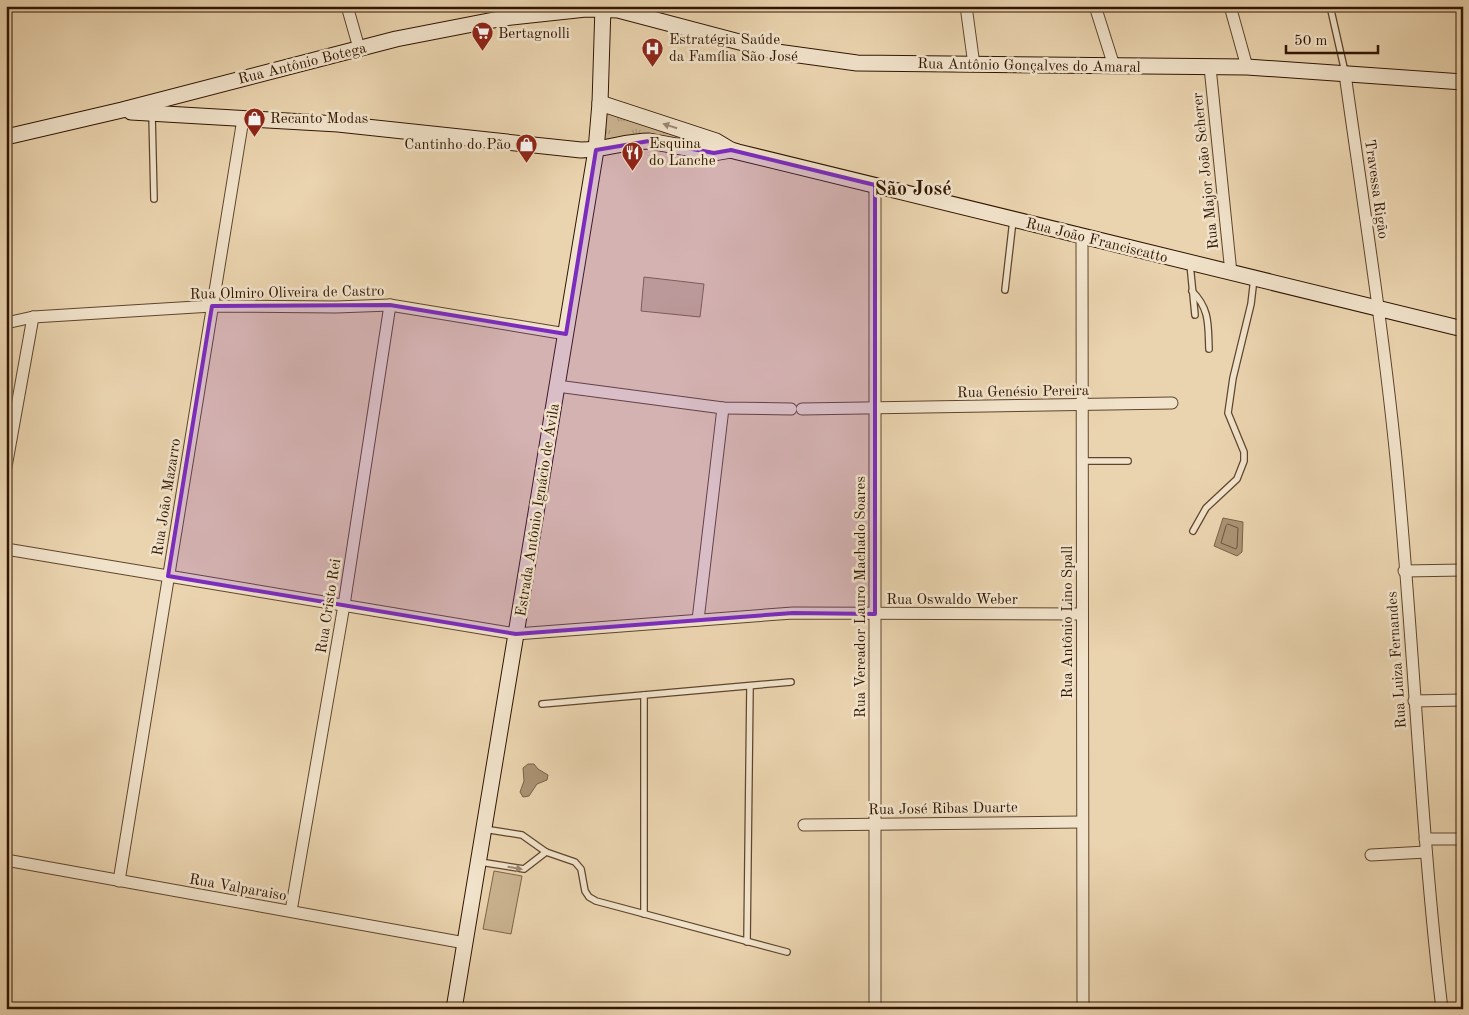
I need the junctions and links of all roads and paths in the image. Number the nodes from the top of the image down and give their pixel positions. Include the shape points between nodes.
1 (347, 6) edge
2 (966, 6) edge
3 (1095, 6) edge
4 (1230, 6) edge
5 (1330, 6) edge
6 (602, 8) edge
7 (537, 10) edge
8 (359, 48) junction
9 (974, 65) junction
10 (1114, 66) junction
11 (1210, 67) junction
12 (1247, 68) junction
13 (1345, 74) junction
14 (1463, 82) edge
15 (600, 102) junction
16 (122, 110) junction
17 (152, 114) junction
18 (243, 119) junction
19 (6, 137) edge
20 (596, 150) junction
21 (731, 150) junction
22 (875, 186) junction
23 (154, 199) dead end
24 (1013, 219) junction
25 (1082, 236) junction
26 (1190, 263) junction
27 (1231, 273) junction
28 (1254, 278) junction
29 (1005, 290) dead end
30 (1192, 291) junction
31 (390, 305) junction
32 (212, 306) junction
33 (1379, 309) junction
34 (1195, 314) dead end
35 (33, 317) junction
36 (6, 323) edge
37 (1463, 329) edge
38 (566, 334) junction
39 (1209, 349) dead end
40 (557, 386) junction
41 (1172, 403) dead end
42 (1082, 405) junction
43 (723, 408) junction
44 (875, 409) junction
45 (1082, 460) junction
46 (1128, 461) dead end
47 (6, 467) edge
48 (1192, 531) dead end
49 (6, 548) edge
50 (1463, 570) edge
51 (1404, 571) junction
52 (168, 576) junction
53 (344, 605) junction
54 (875, 614) junction
55 (1082, 614) junction
56 (698, 620) junction
57 (516, 634) junction
58 (791, 682) dead end
59 (750, 686) junction
60 (644, 695) junction
61 (1414, 700) junction
62 (1463, 700) edge
63 (542, 704) dead end
64 (1082, 822) junction
65 (875, 824) junction
66 (804, 825) dead end
67 (484, 829) junction
68 (1463, 838) edge
69 (1425, 840) junction
70 (546, 852) junction
71 (1426, 852) junction
72 (1371, 855) dead end
73 (6, 860) edge
74 (479, 861) junction
75 (119, 880) junction
76 (291, 911) junction
77 (644, 914) junction
78 (747, 942) junction
79 (465, 943) junction
80 (786, 952) dead end
81 (454, 1009) edge
82 (875, 1009) edge
83 (1083, 1009) edge
84 (1442, 1009) edge

1 - 8 street
2 - 9 street
3 - 10 street
4 - 12 street
5 - 13 lane
6 - 7 street, Rua Antônio Botega
6 - 9 street, Rua Antônio Gonçalves do Amaral via 777,52 856,63
6 - 15 street, Estrada Antônio Ignácio de Ávila
7 - 8 street, Rua Antônio Botega
8 - 16 street, Rua Antônio Botega
9 - 10 street, Rua Antônio Gonçalves do Amaral
10 - 11 street, Rua Antônio Gonçalves do Amaral
11 - 12 street, Rua Antônio Gonçalves do Amaral
11 - 27 street, Rua Major João Scherer
12 - 13 street, Rua Antônio Gonçalves do Amaral
13 - 14 street, Rua Antônio Gonçalves do Amaral
13 - 33 street, Travessa Rigão
15 - 20 street, Estrada Antônio Ignácio de Ávila
21 -> 15 street, Rua João Franciscatto via 716,141
16 - 17 street, Rua João Franciscatto
16 - 19 street, Rua Antônio Botega
17 - 18 street, Rua João Franciscatto
17 - 23 lane
18 - 20 street, Rua João Franciscatto via 338,124
18 - 32 street, Rua João Mazarro
20 - 21 street, Rua João Franciscatto via 641,141 714,153
20 - 38 street, Estrada Antônio Ignácio de Ávila
21 - 22 street, Rua João Franciscatto
22 - 24 street, Rua João Franciscatto
22 - 44 street, Rua Vereador Lauro Machado Soares
24 - 25 street, Rua João Franciscatto
24 - 29 lane
25 - 26 street, Rua João Franciscatto
25 - 42 street, Rua Antônio Lino Spall
26 - 27 street, Rua João Franciscatto
26 - 30 lane
27 - 28 street, Rua João Franciscatto
28 - 33 street, Rua João Franciscatto
28 - 48 lane via 1228,413 1244,452 1244,461 1237,479 1206,508
30 - 34 lane
30 - 39 lane via 1206,311
31 - 32 street, Rua Olmiro Oliveira de Castro
31 - 38 street, Rua Olmiro Oliveira de Castro
31 - 53 street, Rua Cristo Rei
32 - 35 street, Rua Olmiro Oliveira de Castro
32 - 52 street, Rua João Mazarro
33 - 37 street, Rua João Franciscatto
33 - 51 street, Rua Luiza Fernandes via 1396,459
35 - 36 street, Rua Olmiro Oliveira de Castro
35 - 47 street
38 - 40 street, Estrada Antônio Ignácio de Ávila
40 - 43 street, Rua Genésio Pereira
40 - 57 street, Estrada Antônio Ignácio de Ávila
41 - 42 street, Rua Genésio Pereira
42 - 44 street, Rua Genésio Pereira
42 - 45 street, Rua Antônio Lino Spall
43 - 44 street, Rua Genésio Pereira
43 - 56 street
44 - 54 street, Rua Vereador Lauro Machado Soares
45 - 46 lane
45 - 55 street, Rua Antônio Lino Spall
49 - 52 street, Rua Oswaldo Weber
50 - 51 street
51 - 61 street, Rua Luiza Fernandes
52 - 53 street, Rua Oswaldo Weber
52 - 75 street, Rua João Mazarro
53 - 57 street, Rua Oswaldo Weber
53 - 76 street, Rua Cristo Rei
54 - 55 street, Rua Oswaldo Weber
54 - 56 street, Rua Oswaldo Weber via 793,613
54 - 65 street, Rua Vereador Lauro Machado Soares
55 - 64 street, Rua Antônio Lino Spall
56 - 57 street, Rua Oswaldo Weber
57 - 67 street, Estrada Antônio Ignácio de Ávila
58 - 59 lane
59 - 60 lane
59 - 78 lane
60 - 63 lane
60 - 77 lane
61 - 62 street
61 - 69 street, Rua Luiza Fernandes
64 - 65 street, Rua José Ribas Duarte
64 - 83 street, Rua Antônio Lino Spall
65 - 66 street, Rua José Ribas Duarte
65 - 82 street, Rua Vereador Lauro Machado Soares
67 - 70 lane via 522,835
67 - 74 street, Estrada Antônio Ignácio de Ávila
68 - 69 street
69 - 71 street, Rua Luiza Fernandes
74 -> 70 lane via 524,869
70 - 77 lane via 575,862 581,869 589,897
71 - 72 street
71 - 84 street, Rua Luiza Fernandes
73 - 75 street, Rua Valparaiso
74 - 79 street, Estrada Antônio Ignácio de Ávila
75 - 76 street, Rua Valparaiso
76 - 79 street, Rua Valparaiso
77 - 78 lane
78 - 80 lane
79 - 81 street, Estrada Antônio Ignácio de Ávila

